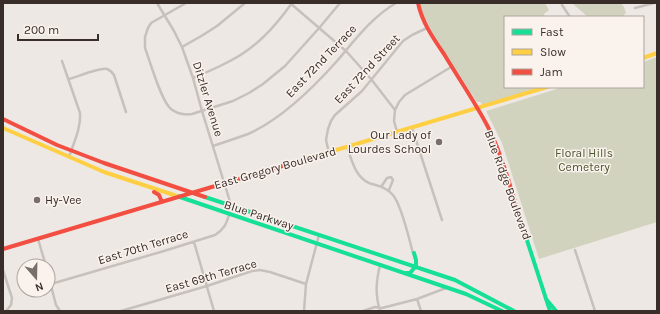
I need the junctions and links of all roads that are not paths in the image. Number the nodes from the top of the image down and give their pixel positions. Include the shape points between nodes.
1 (157, 3) edge
2 (186, 3) edge
3 (245, 3) edge
4 (292, 3) edge
5 (340, 3) edge
6 (396, 3) edge
7 (418, 3) edge
8 (654, 3) edge
9 (562, 5) dead end
10 (635, 8) dead end
11 (165, 15) junction
12 (569, 16) edge
13 (320, 27) junction
14 (427, 28) junction
15 (182, 47) junction
16 (346, 51) junction
17 (657, 53) edge
18 (644, 58) edge
19 (62, 61) dead end
20 (451, 67) junction
21 (193, 78) junction
22 (371, 79) junction
23 (69, 80) junction
24 (545, 88) edge
25 (477, 108) junction
26 (395, 110) junction
27 (202, 111) junction
28 (126, 112) dead end
29 (3, 119) edge
30 (3, 128) edge
31 (412, 128) junction
32 (397, 132) junction
33 (213, 146) junction
34 (347, 147) junction
35 (71, 151) junction
36 (329, 153) junction
37 (69, 157) junction
38 (136, 183) junction
39 (224, 184) junction
40 (382, 187) junction
41 (389, 190) junction
42 (192, 192) junction
43 (178, 197) junction
44 (162, 202) junction
45 (231, 205) junction
46 (229, 214) junction
47 (442, 220) dead end
48 (320, 236) junction
49 (301, 238) junction
50 (38, 239) junction
51 (194, 242) junction
52 (317, 244) junction
53 (3, 249) edge
54 (575, 250) dead end
55 (413, 254) junction
56 (44, 258) edge
57 (410, 264) junction
58 (380, 265) junction
59 (416, 266) junction
60 (423, 268) junction
61 (3, 270) edge
62 (403, 273) junction
63 (417, 277) junction
64 (56, 283) edge
65 (306, 284) junction
66 (207, 286) junction
67 (446, 288) junction
68 (54, 298) edge
69 (417, 299) junction
70 (546, 300) junction
71 (380, 309) edge
72 (7, 310) edge
73 (59, 310) edge
74 (121, 311) edge
75 (214, 311) edge
76 (304, 311) edge
77 (363, 311) edge
78 (421, 311) edge
79 (502, 311) edge
80 (514, 311) edge
81 (550, 311) edge
82 (556, 311) edge
83 (595, 311) edge

1 - 11 street, Ditzler Avenue
2 - 11 street
3 - 15 street via 217,26
4 - 13 street
4 - 21 street via 261,40 226,63
5 - 13 street
6 - 16 street, East 72nd Terrace via 370,23
7 - 14 main road, Blue Ridge Boulevard
8 - 10 street
9 - 12 street
11 - 15 street, Ditzler Avenue
11 - 27 street via 151,24 144,42 164,100 171,109 181,114
13 - 16 street
13 - 27 street via 285,66 263,84 233,101
14 - 20 main road, Blue Ridge Boulevard
14 - 22 street, East 72nd Street via 403,41
15 - 21 street, Ditzler Avenue
16 - 22 street
16 - 33 street, East 72nd Terrace via 316,83 277,116 248,134
17 - 18 main road
19 - 23 street
20 - 25 main road, Blue Ridge Boulevard
20 - 26 street via 405,95
21 - 27 street, Ditzler Avenue
22 - 26 street
22 - 36 street, East 72nd Street via 331,121 326,140
23 - 28 street via 106,68 114,75
23 - 35 street via 80,112 79,126
24 - 25 main road, East Gregory Boulevard
25 - 31 main road, East Gregory Boulevard
25 - 70 main road, Blue Ridge Boulevard via 497,148
26 - 32 street
27 - 33 street, Ditzler Avenue
29 - 35 main road, Blue Parkway
30 - 37 main road, Blue Parkway
31 - 32 main road, East Gregory Boulevard
31 - 47 street
32 - 34 main road, East Gregory Boulevard
33 - 39 street, Ditzler Avenue
34 - 36 main road, East Gregory Boulevard
34 - 40 street via 361,177
35 - 37 street
35 - 42 main road, Blue Parkway
36 - 39 main road, East Gregory Boulevard
37 - 38 main road, Blue Parkway
38 - 43 main road, Blue Parkway
38 - 44 main road via 158,194
39 - 42 main road, East Gregory Boulevard
39 - 45 street, Ditzler Avenue
40 - 41 street
40 - 41 street via 387,178 391,177 393,180
41 - 55 street via 399,206
42 - 43 main road, East Gregory Boulevard
42 - 45 main road, Blue Parkway
43 - 44 main road, East Gregory Boulevard
43 - 46 main road, Blue Parkway
44 - 50 main road, East Gregory Boulevard
45 - 48 main road, Blue Parkway
46 - 49 main road, Blue Parkway
46 - 51 street, East 70th Terrace via 221,230 215,235
48 - 49 main road
48 - 52 street
48 - 57 main road, Blue Parkway
49 - 52 main road, Blue Parkway
50 - 53 main road, East Gregory Boulevard
50 - 56 street
51 - 64 street, East 70th Terrace
51 - 66 street
52 - 58 main road, Blue Parkway
52 - 65 street
54 - 83 street
55 - 57 main road
55 - 59 main road
57 - 59 main road, Blue Parkway
58 - 62 main road, Blue Parkway
58 - 71 street via 376,287
59 - 60 main road, Blue Parkway
59 - 62 main road via 410,273
60 - 63 main road
60 - 80 main road, Blue Parkway via 455,280
61 - 72 street via 12,298
62 - 63 main road, Blue Parkway
63 - 67 main road, Blue Parkway
65 - 66 street, East 69th Terrace via 260,270
65 - 76 street
66 - 74 street, East 69th Terrace
66 - 75 street
67 - 69 street
67 - 79 main road, Blue Parkway via 466,294
68 - 73 street
69 - 71 street
69 - 78 street
70 - 81 main road, Blue Ridge Boulevard
70 - 82 main road
71 - 77 street via 375,307

